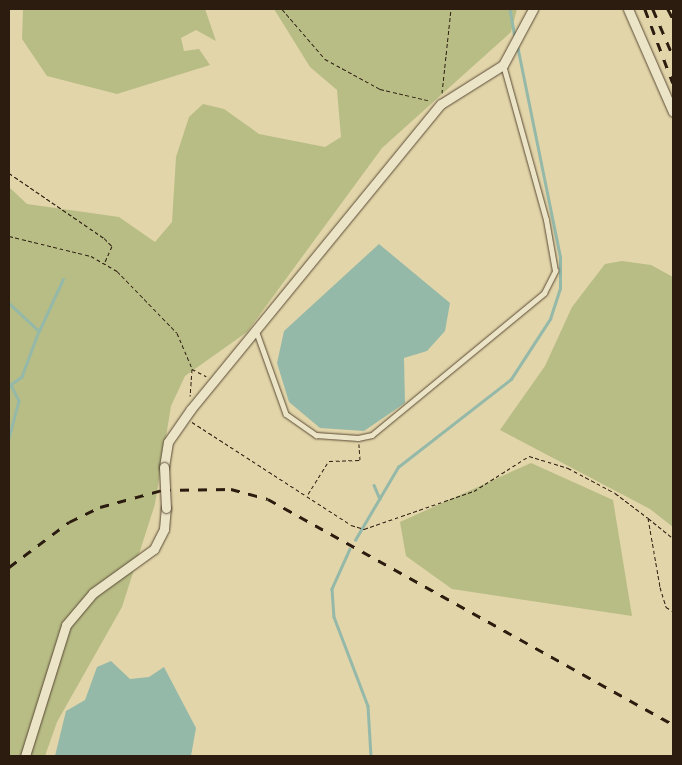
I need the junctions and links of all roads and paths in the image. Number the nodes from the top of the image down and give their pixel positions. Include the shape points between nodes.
1 (282, 9) edge
2 (451, 9) edge
3 (533, 9) edge
4 (628, 9) edge
5 (504, 65) junction
6 (441, 104) junction
7 (673, 112) edge
8 (9, 173) edge
9 (9, 236) edge
10 (104, 262) junction
11 (256, 330) junction
12 (192, 369) junction
13 (219, 377) junction
14 (191, 409) junction
15 (185, 418) junction
16 (358, 438) junction
17 (307, 495) junction
18 (648, 518) junction
19 (673, 538) edge
20 (673, 611) edge
21 (25, 756) edge

1 - 6 path via 325,60 380,90
2 - 6 path
3 - 5 street
4 - 7 street
5 - 6 street
5 - 16 lane via 546,220 554,271 544,293 521,314 372,435
6 - 11 street
8 - 10 path via 104,238 112,246
9 - 10 path
10 - 12 path via 168,319
11 - 13 street
11 - 16 lane via 286,414 316,435
12 - 13 path
12 - 14 path
13 - 14 street
14 - 15 street
15 - 17 path
15 - 21 street, bridge via 168,442 164,467 164,529 154,549 93,593 66,625
16 - 17 path via 360,460 329,461
17 - 18 path via 351,525 364,529 474,492 529,456 568,468 615,493
18 - 19 path
18 - 20 path via 660,587 666,607

